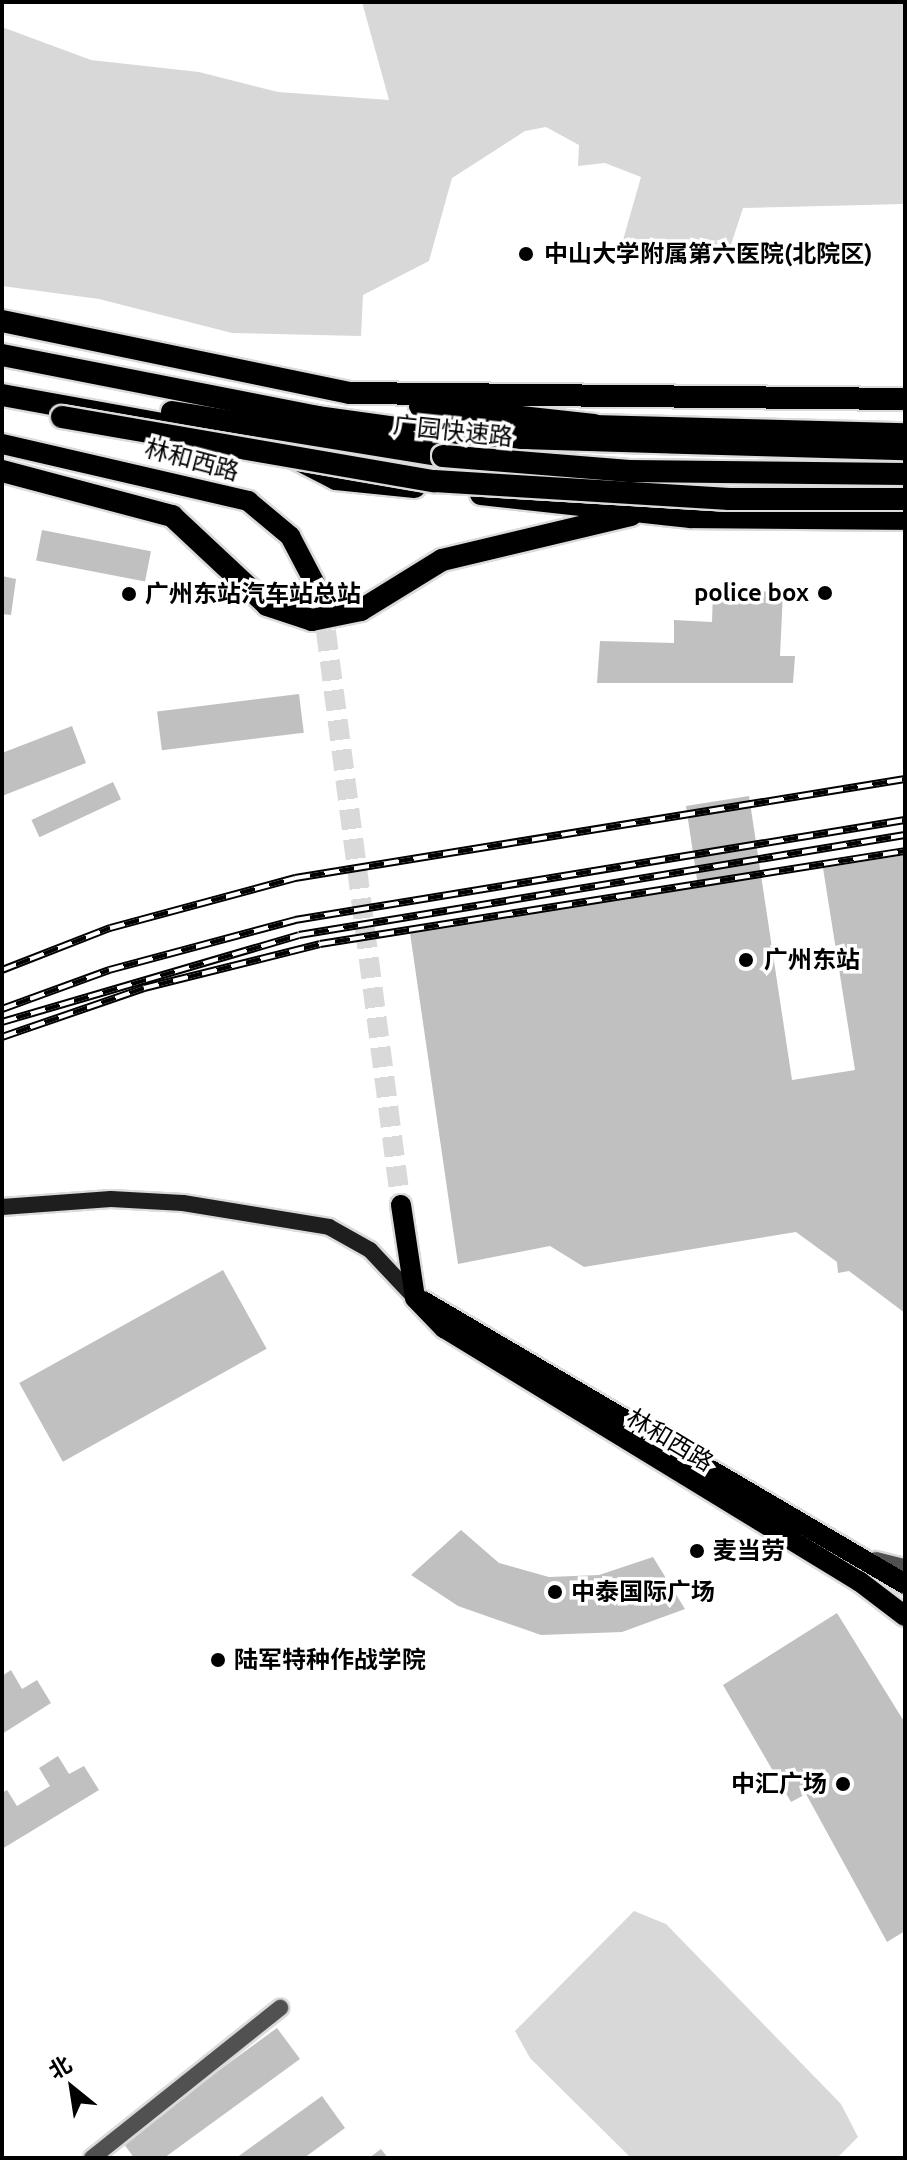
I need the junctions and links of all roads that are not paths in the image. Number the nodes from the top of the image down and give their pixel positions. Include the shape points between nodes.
1 (2, 321) edge
2 (2, 355) edge
3 (2, 381) edge
4 (350, 393) junction
5 (2, 395) edge
6 (905, 399) edge
7 (2, 409) edge
8 (363, 423) junction
9 (594, 425) junction
10 (905, 433) edge
11 (2, 444) edge
12 (905, 449) edge
13 (2, 471) edge
14 (905, 474) edge
15 (2, 487) edge
16 (905, 499) edge
17 (645, 512) junction
18 (172, 516) junction
19 (905, 519) edge
20 (322, 597) tunnel mouth
21 (401, 1205) tunnel mouth
22 (2, 1207) edge
23 (415, 1298) junction
24 (862, 1555) junction
25 (905, 1567) edge
26 (905, 1584) edge
27 (905, 1616) edge
28 (280, 2008) dead end
29 (92, 2158) edge

1 - 4 highway
2 - 8 highway
3 - 14 highway, 广园快速路, bridge via 295,436 498,463
4 - 6 highway
4 - 9 highway
5 - 17 highway via 248,440 336,479
7 - 16 highway, bridge via 327,467 462,484 729,499
8 - 9 highway
8 - 12 highway via 568,443
9 - 10 main road
11 - 20 main road, 林和西路 via 248,501 290,536
13 - 18 highway
15 - 18 highway
17 - 18 highway via 442,560 361,610 312,620 267,605
17 - 19 highway
21 - 23 main road
22 - 23 main road, 林和西路 via 111,1199 348,1235
23 - 24 main road, 林和西路 via 458,1316 751,1497
23 - 27 main road, 林和西路 via 456,1337 859,1581
24 - 25 street
24 - 26 main road, 林和西路
28 - 29 street

